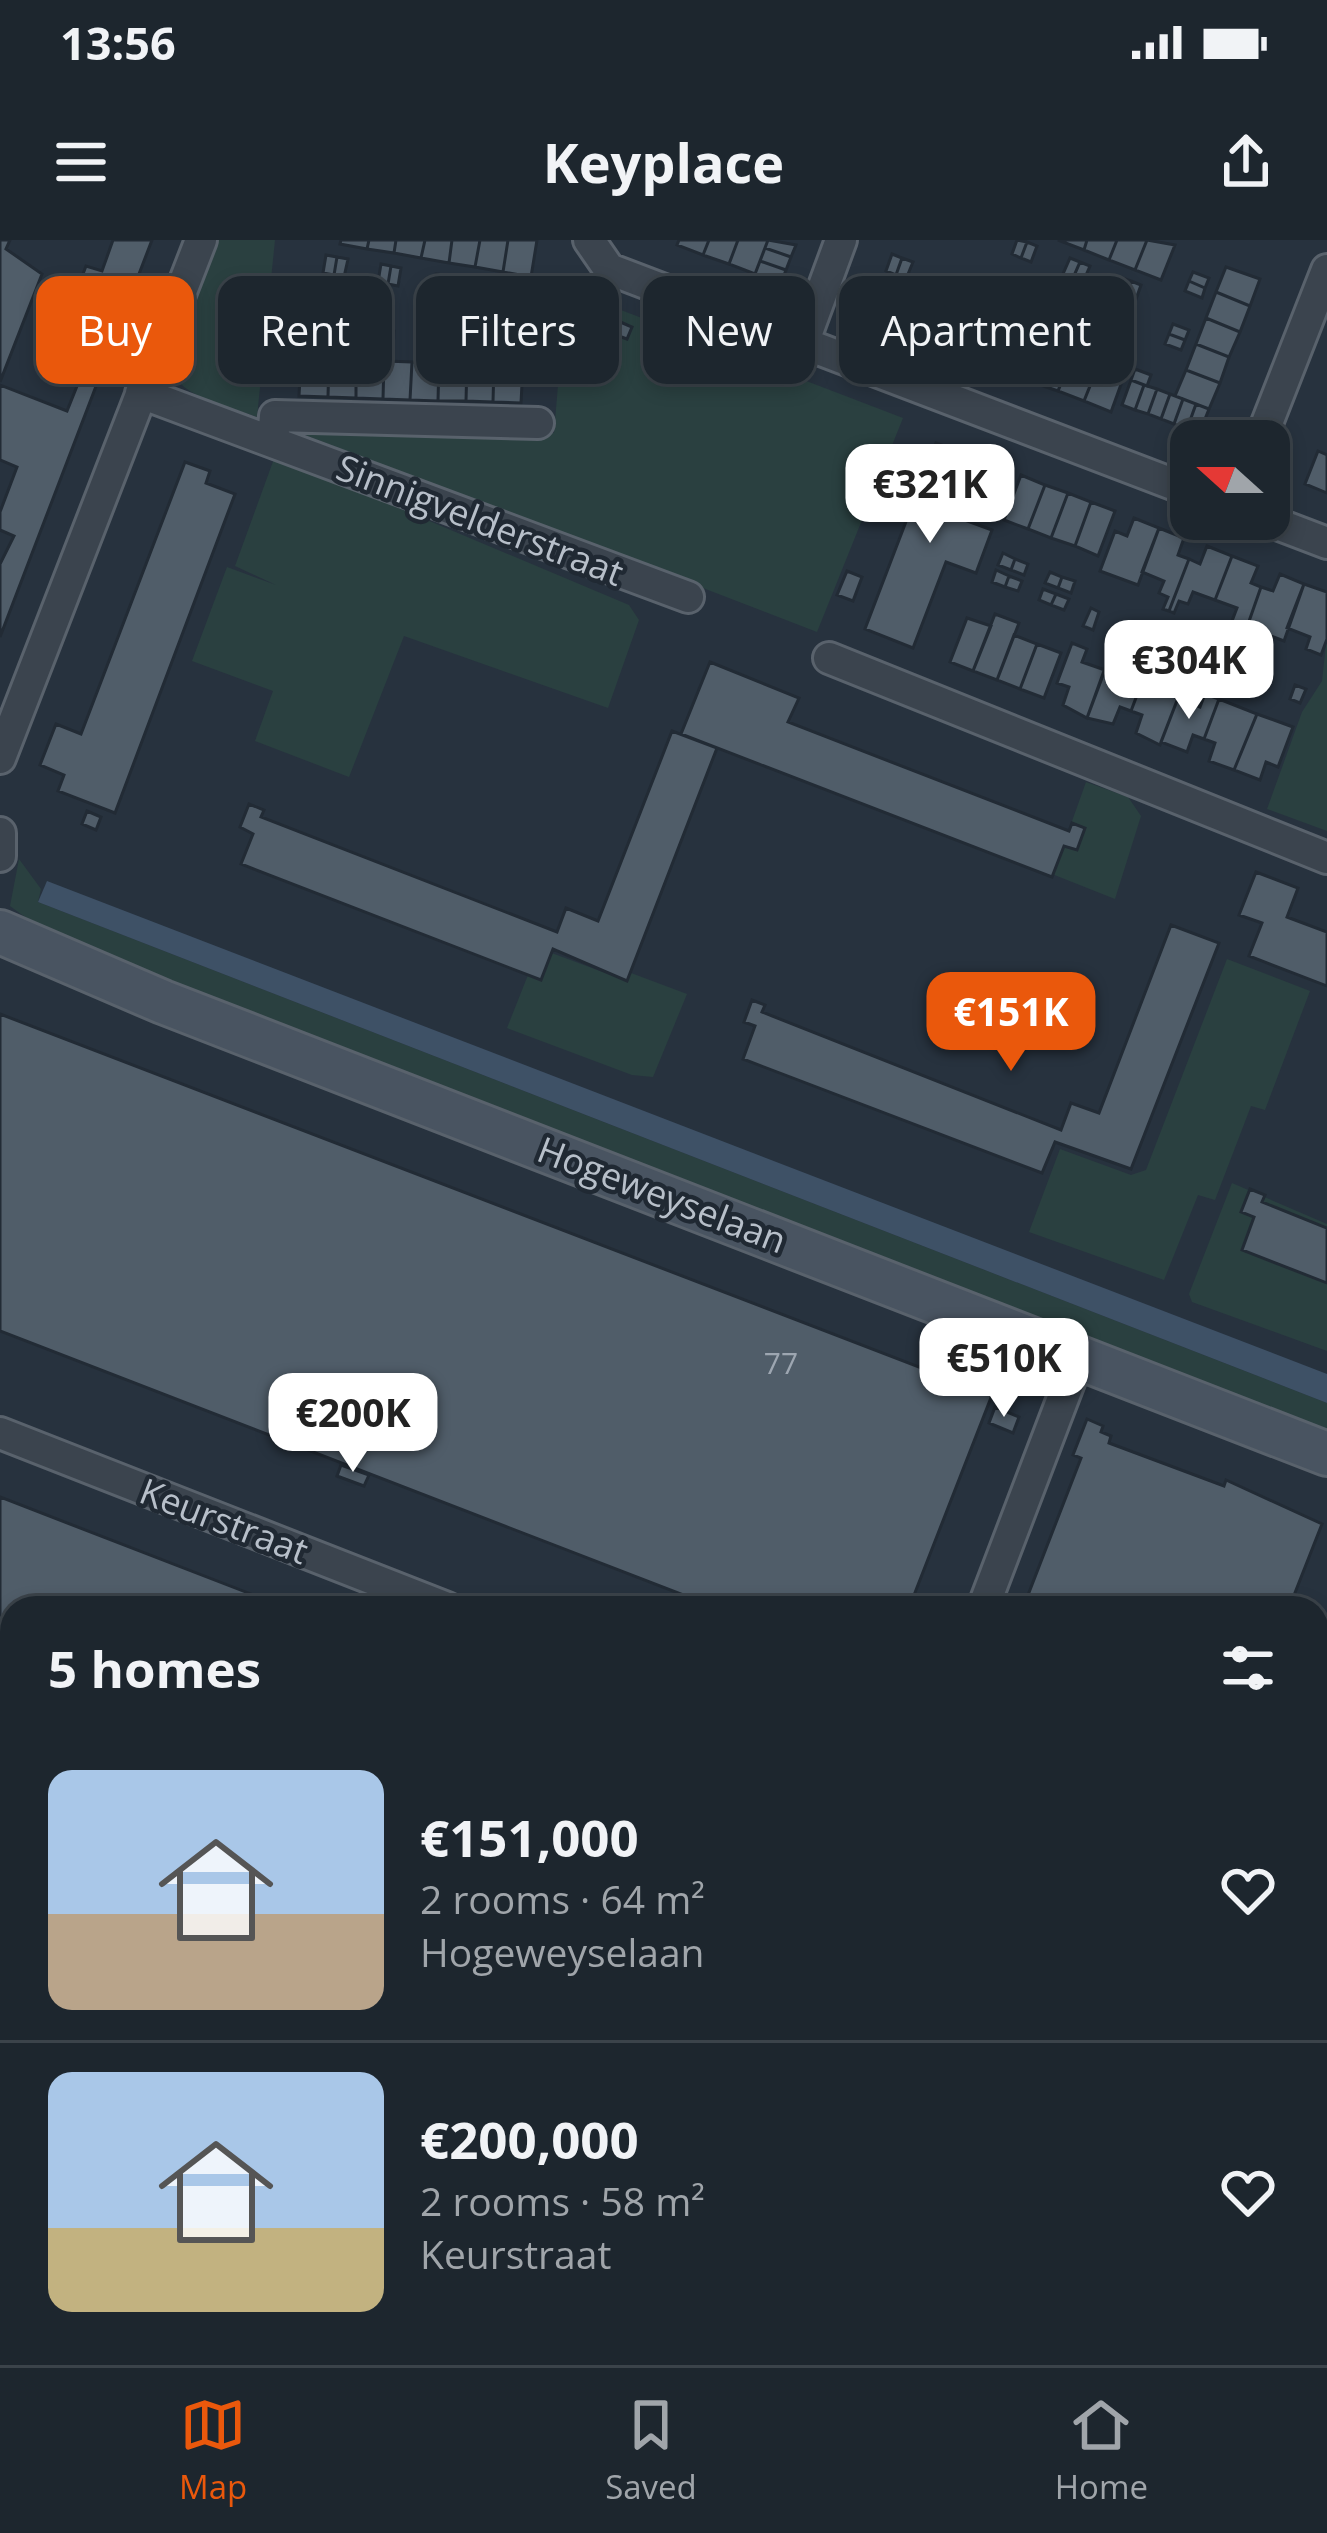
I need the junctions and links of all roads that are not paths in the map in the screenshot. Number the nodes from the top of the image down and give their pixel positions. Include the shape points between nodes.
1 (201, 240) edge
2 (589, 240) edge
3 (841, 240) edge
4 (1327, 270) edge
5 (643, 283) edge
6 (815, 311) edge
7 (815, 351) edge
8 (141, 393) junction
9 (1268, 420) edge
10 (538, 423) dead end
11 (273, 442) junction
12 (1170, 483) edge
13 (1290, 529) edge
14 (1327, 543) edge
15 (688, 597) dead end
16 (829, 658) dead end
17 (0, 758) edge
18 (0, 833) edge
19 (0, 856) edge
20 (1327, 858) edge
21 (0, 932) edge
22 (1079, 1356) junction
23 (0, 1433) edge
24 (1327, 1454) edge
25 (416, 1596) edge
26 (988, 1596) edge

1 - 8 street
2 - 5 street via 609,269
3 - 6 street
4 - 9 street
7 - 12 street
8 - 11 street, Sinnigvelderstraat
8 - 17 street
10 - 11 street, Sinnigvelderstraat via 274,416
11 - 15 street, Sinnigvelderstraat
13 - 14 street
16 - 20 street
18 - 19 street
21 - 22 main road, Hogeweyselaan via 130,990
22 - 24 main road, Hogeweyselaan
22 - 26 street
23 - 25 street, Keurstraat

